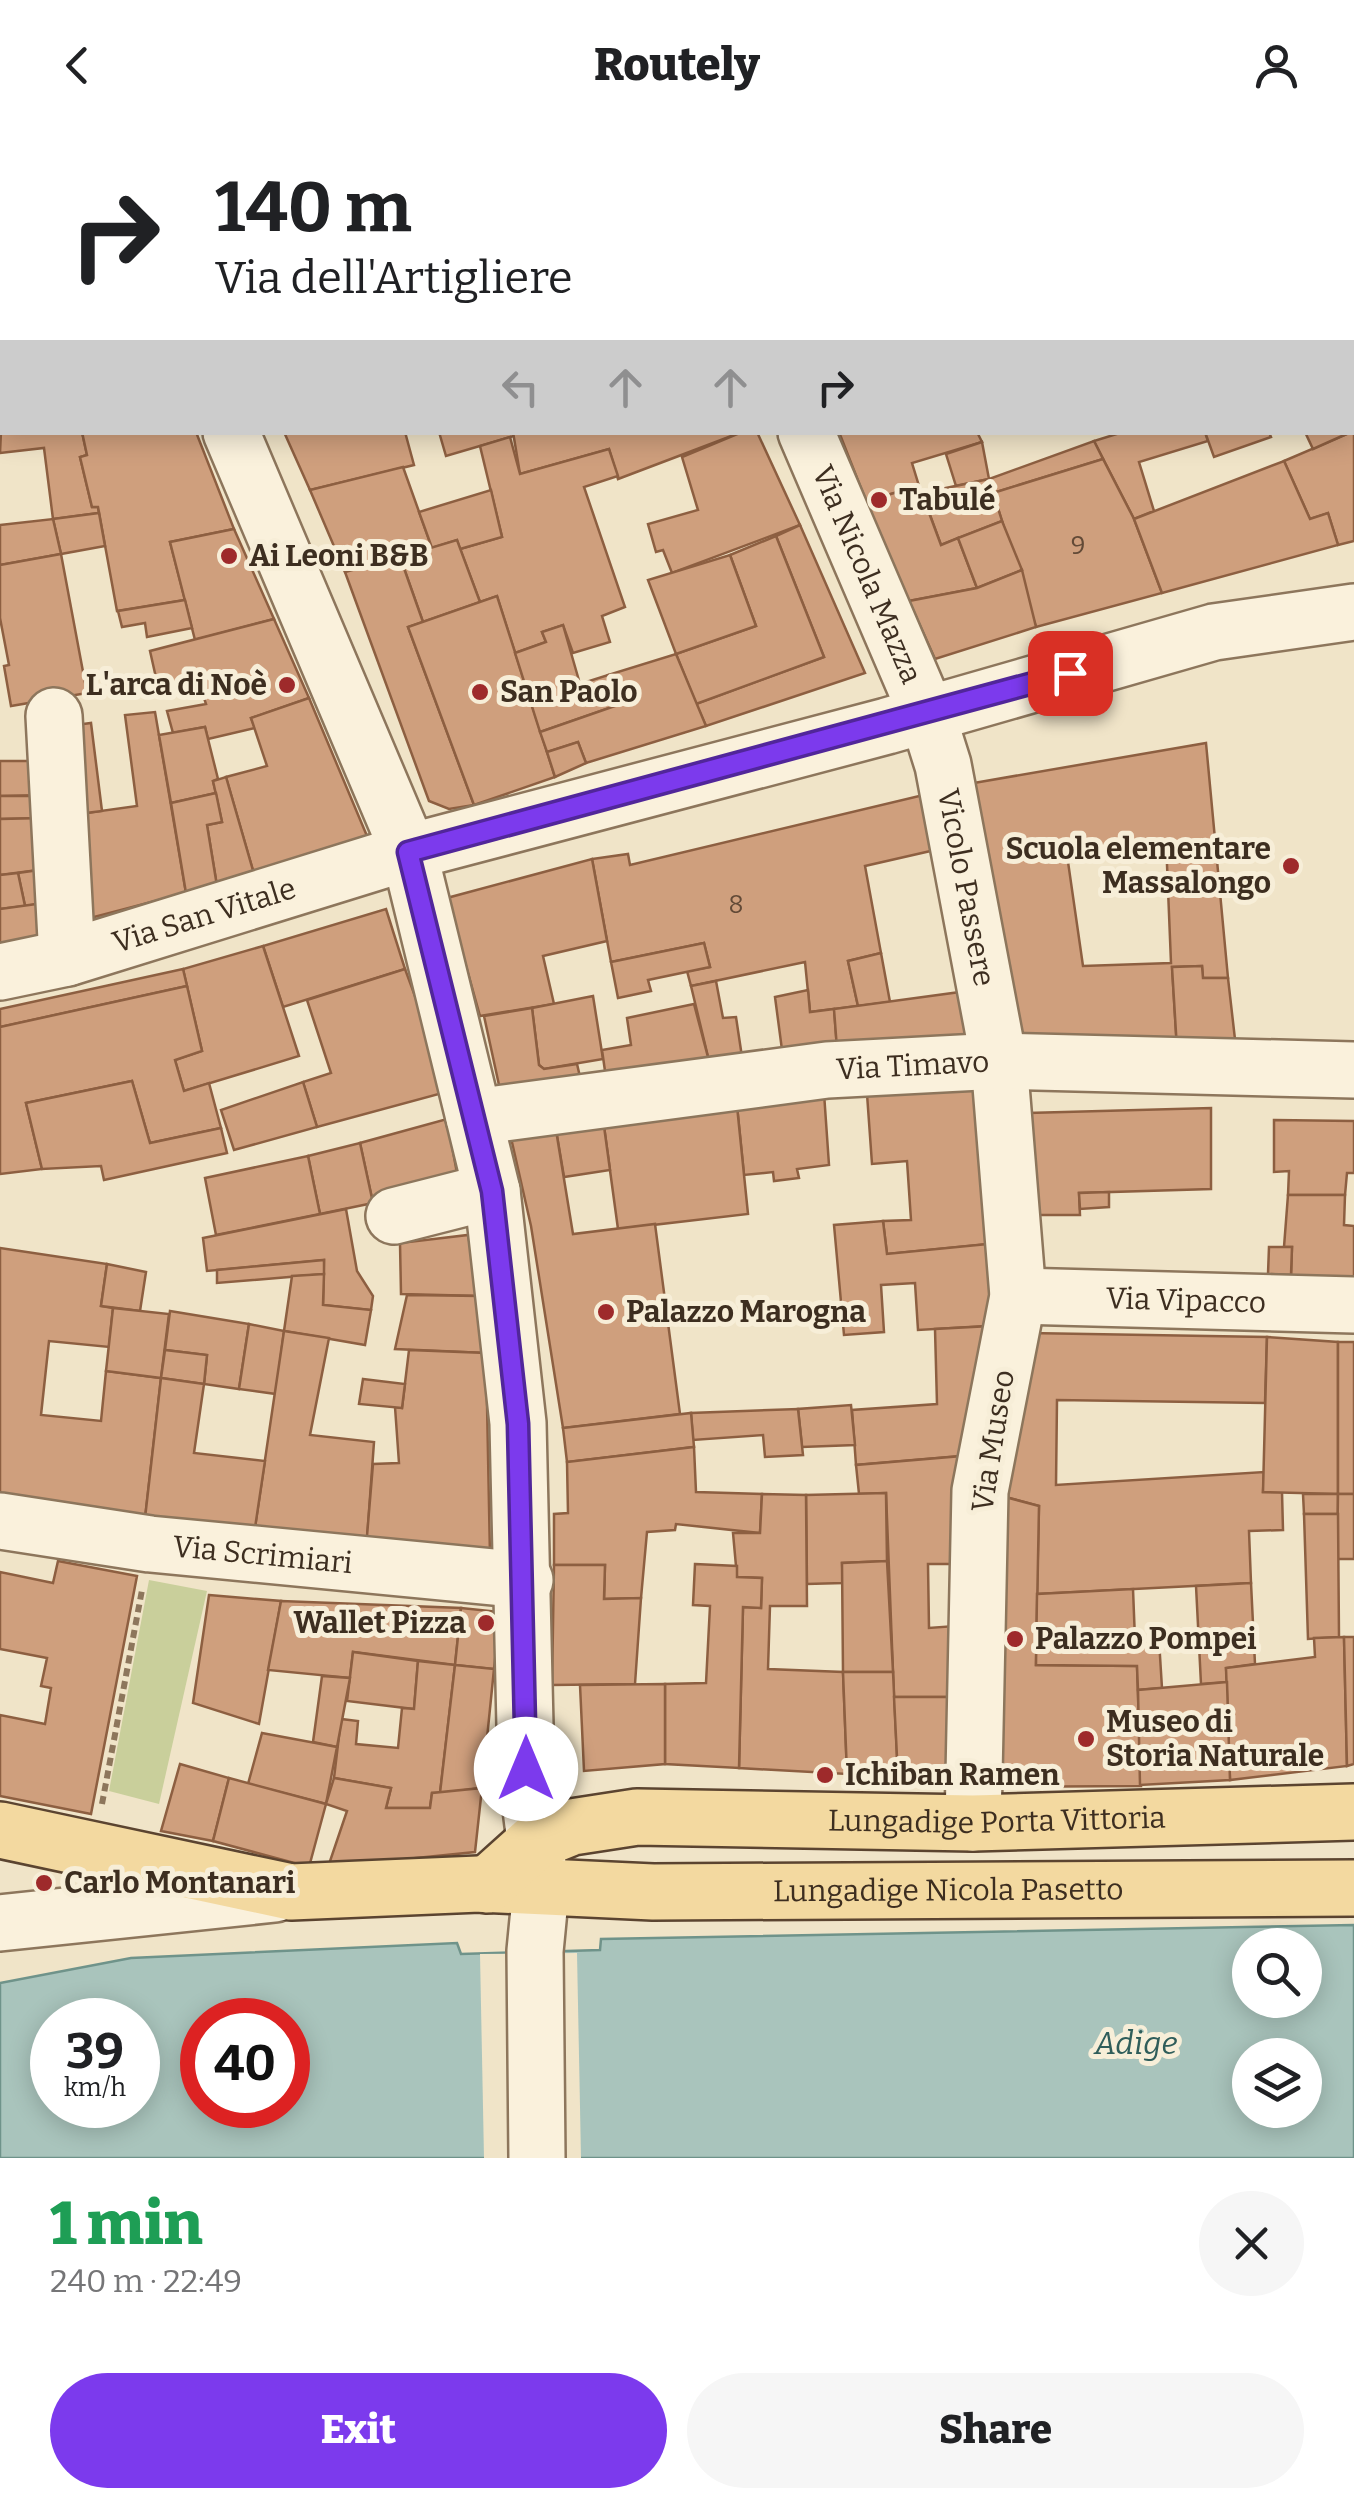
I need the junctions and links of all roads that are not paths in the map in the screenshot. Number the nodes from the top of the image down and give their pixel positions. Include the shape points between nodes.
1 (232, 435) edge
2 (807, 435) edge
3 (1354, 612) edge
4 (928, 714) junction
5 (54, 716) dead end
6 (408, 852) junction
7 (67, 958) junction
8 (0, 972) edge
9 (998, 1061) junction
10 (1354, 1070) edge
11 (474, 1118) junction
12 (492, 1191) junction
13 (394, 1216) dead end
14 (1018, 1296) junction
15 (1354, 1305) edge
16 (0, 1520) edge
17 (525, 1580) junction
18 (527, 1779) junction
19 (1354, 1812) edge
20 (644, 1817) junction
21 (972, 1823) junction
22 (0, 1830) edge
23 (538, 1866) junction
24 (1354, 1888) edge
25 (291, 1892) junction
26 (652, 1892) junction
27 (0, 1924) edge
28 (538, 2158) edge

1 - 6 street
2 - 4 street, Via Nicola Mazza
3 - 4 street, Via San Vitale via 1214,632
4 - 6 street, Via San Vitale
4 - 9 street, Vicolo Passere
5 - 7 street
6 - 7 street, Via San Vitale
6 - 11 street
7 - 8 street, Via San Vitale
9 - 10 street, Via Timavo
9 - 11 street, Via Timavo via 827,1070
9 - 14 street, Via Museo
11 - 12 street
12 - 13 street
12 - 17 street via 518,1424
14 - 15 street, Via Vipacco
14 - 21 street, Via Museo via 980,1491
16 - 17 street, Via Scrimiari via 150,1544
17 - 18 street
18 - 20 street, Lungadige Porta Vittoria via 554,1800
18 - 23 street
19 - 21 main road, Lungadige Porta Vittoria
20 - 21 main road, Lungadige Porta Vittoria
20 - 23 main road, Lungadige Porta Vittoria via 569,1844
20 - 26 main road via 628,1858
22 - 25 main road, Lungadige Nicola Pasetto
23 - 25 main road, Lungadige Nicola Pasetto via 487,1884
23 - 26 main road, Lungadige Nicola Pasetto
23 - 28 street
24 - 26 main road, Lungadige Nicola Pasetto
25 - 27 street

